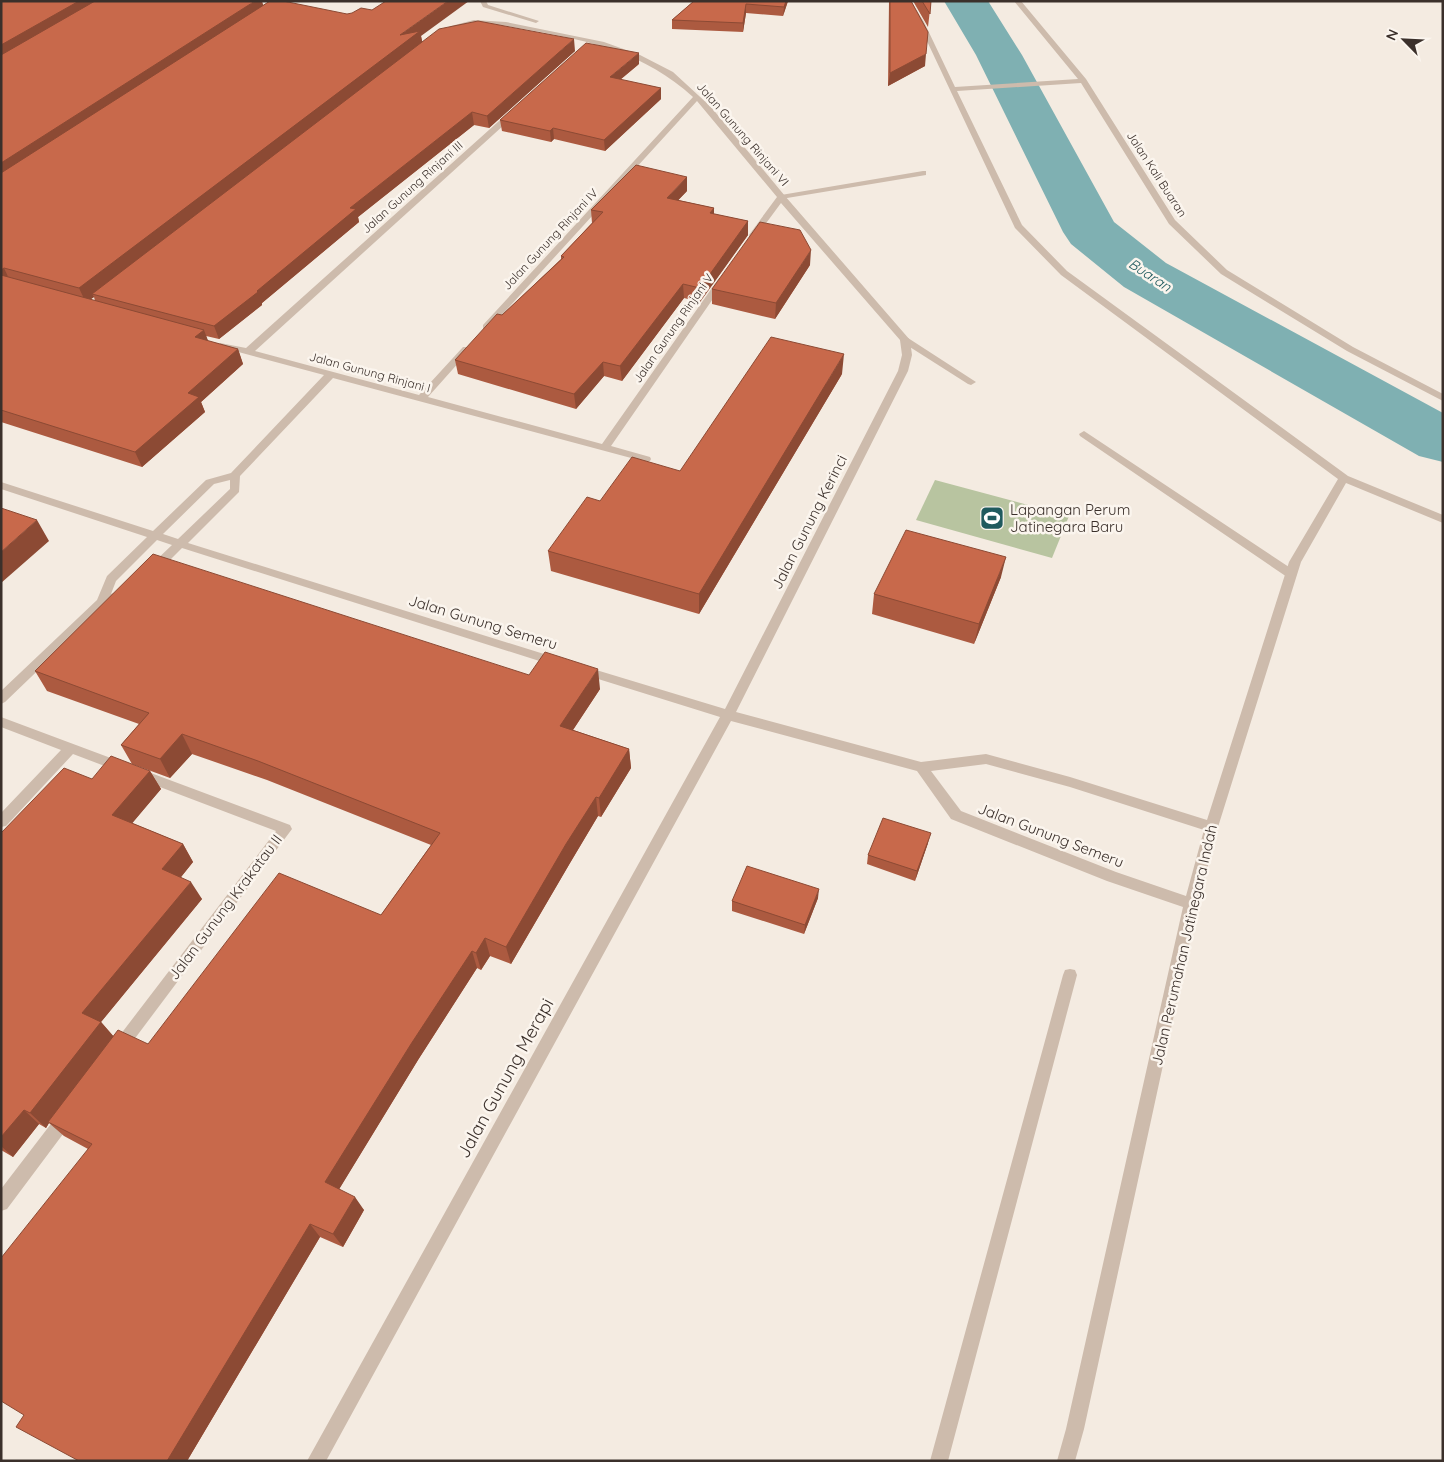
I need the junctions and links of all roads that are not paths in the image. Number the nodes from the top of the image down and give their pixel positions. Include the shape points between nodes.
1 (481, 1) edge
2 (908, 1) edge
3 (1017, 1) edge
4 (561, 26) dead end
5 (436, 40) edge
6 (593, 42) junction
7 (584, 49) edge
8 (1083, 81) junction
9 (953, 89) junction
10 (697, 97) junction
11 (518, 108) edge
12 (923, 173) dead end
13 (781, 197) junction
14 (745, 248) edge
15 (728, 272) edge
16 (480, 334) edge
17 (905, 340) junction
18 (474, 341) edge
19 (211, 342) edge
20 (248, 352) junction
21 (331, 374) junction
22 (971, 382) dead end
23 (1443, 398) edge
24 (420, 399) junction
25 (1084, 434) dead end
26 (604, 448) junction
27 (646, 459) edge
28 (235, 475) junction
29 (1344, 478) junction
30 (1, 485) edge
31 (1443, 519) edge
32 (155, 536) junction
33 (180, 544) junction
34 (1291, 574) junction
35 (145, 578) edge
36 (134, 588) edge
37 (102, 602) junction
38 (1, 699) edge
39 (728, 715) junction
40 (1, 722) edge
41 (71, 748) junction
42 (921, 768) junction
43 (1, 822) edge
44 (1212, 827) junction
45 (1191, 904) junction
46 (1070, 975) dead end
47 (110, 1060) edge
48 (74, 1108) edge
49 (1, 1203) edge
50 (1075, 1429) junction
51 (316, 1461) edge
52 (939, 1461) edge
53 (1066, 1461) edge
54 (1076, 1461) edge

1 - 4 street via 486,6 524,19
2 - 9 street
3 - 8 street, Jalan Kali Buaran
5 - 6 street, Jalan Gunung Rinjani VI via 451,28 468,22 497,22
6 - 7 street
6 - 10 street, Jalan Gunung Rinjani VI via 635,55 670,74
8 - 9 street
8 - 23 street, Jalan Kali Buaran via 1172,222 1224,272 1350,349
9 - 29 street via 1018,226 1064,273
10 - 13 street, Jalan Gunung Rinjani VI
10 - 16 street, Jalan Gunung Rinjani IV
11 - 20 street, Jalan Gunung Rinjani III
12 - 13 street
13 - 14 street
13 - 17 street, Jalan Gunung Rinjani VI
15 - 26 street, Jalan Gunung Rinjani V
17 - 22 street, Jalan Gunung Rinjani VI
17 - 39 street, Jalan Gunung Kerinci via 907,355 903,370
18 - 24 street
19 - 20 street, Jalan Gunung Rinjani I
20 - 21 street, Jalan Gunung Rinjani I
21 - 24 street, Jalan Gunung Rinjani I
21 - 28 street
24 - 26 street, Jalan Gunung Rinjani I
25 - 34 street
26 - 27 street, Jalan Gunung Rinjani I
28 - 32 street via 210,482
28 - 33 street via 235,490
29 - 31 street
29 - 34 street, Jalan Perumahan Jatinegara Indah
30 - 32 street, Jalan Gunung Semeru
32 - 33 street, Jalan Gunung Semeru
32 - 37 street via 111,579
33 - 35 street
33 - 39 street, Jalan Gunung Semeru
34 - 44 street, Jalan Perumahan Jatinegara Indah
36 - 37 street
37 - 38 street
39 - 42 street, Jalan Gunung Semeru
39 - 51 street, Jalan Gunung Merapi
40 - 41 street, Jalan Gunung Krakatau II
41 - 43 street
41 - 47 street, Jalan Gunung Krakatau II via 285,829
42 - 44 street, Jalan Gunung Semeru via 986,759
42 - 45 street, Jalan Gunung Semeru via 956,815 1112,877
44 - 45 street, Jalan Perumahan Jatinegara Indah
45 - 50 street, Jalan Perumahan Jatinegara Indah
46 - 52 street
48 - 49 street
50 - 53 street, Jalan Perumahan Jatinegara Indah
50 - 54 street, Jalan Perumahan Jatinegara Indah

